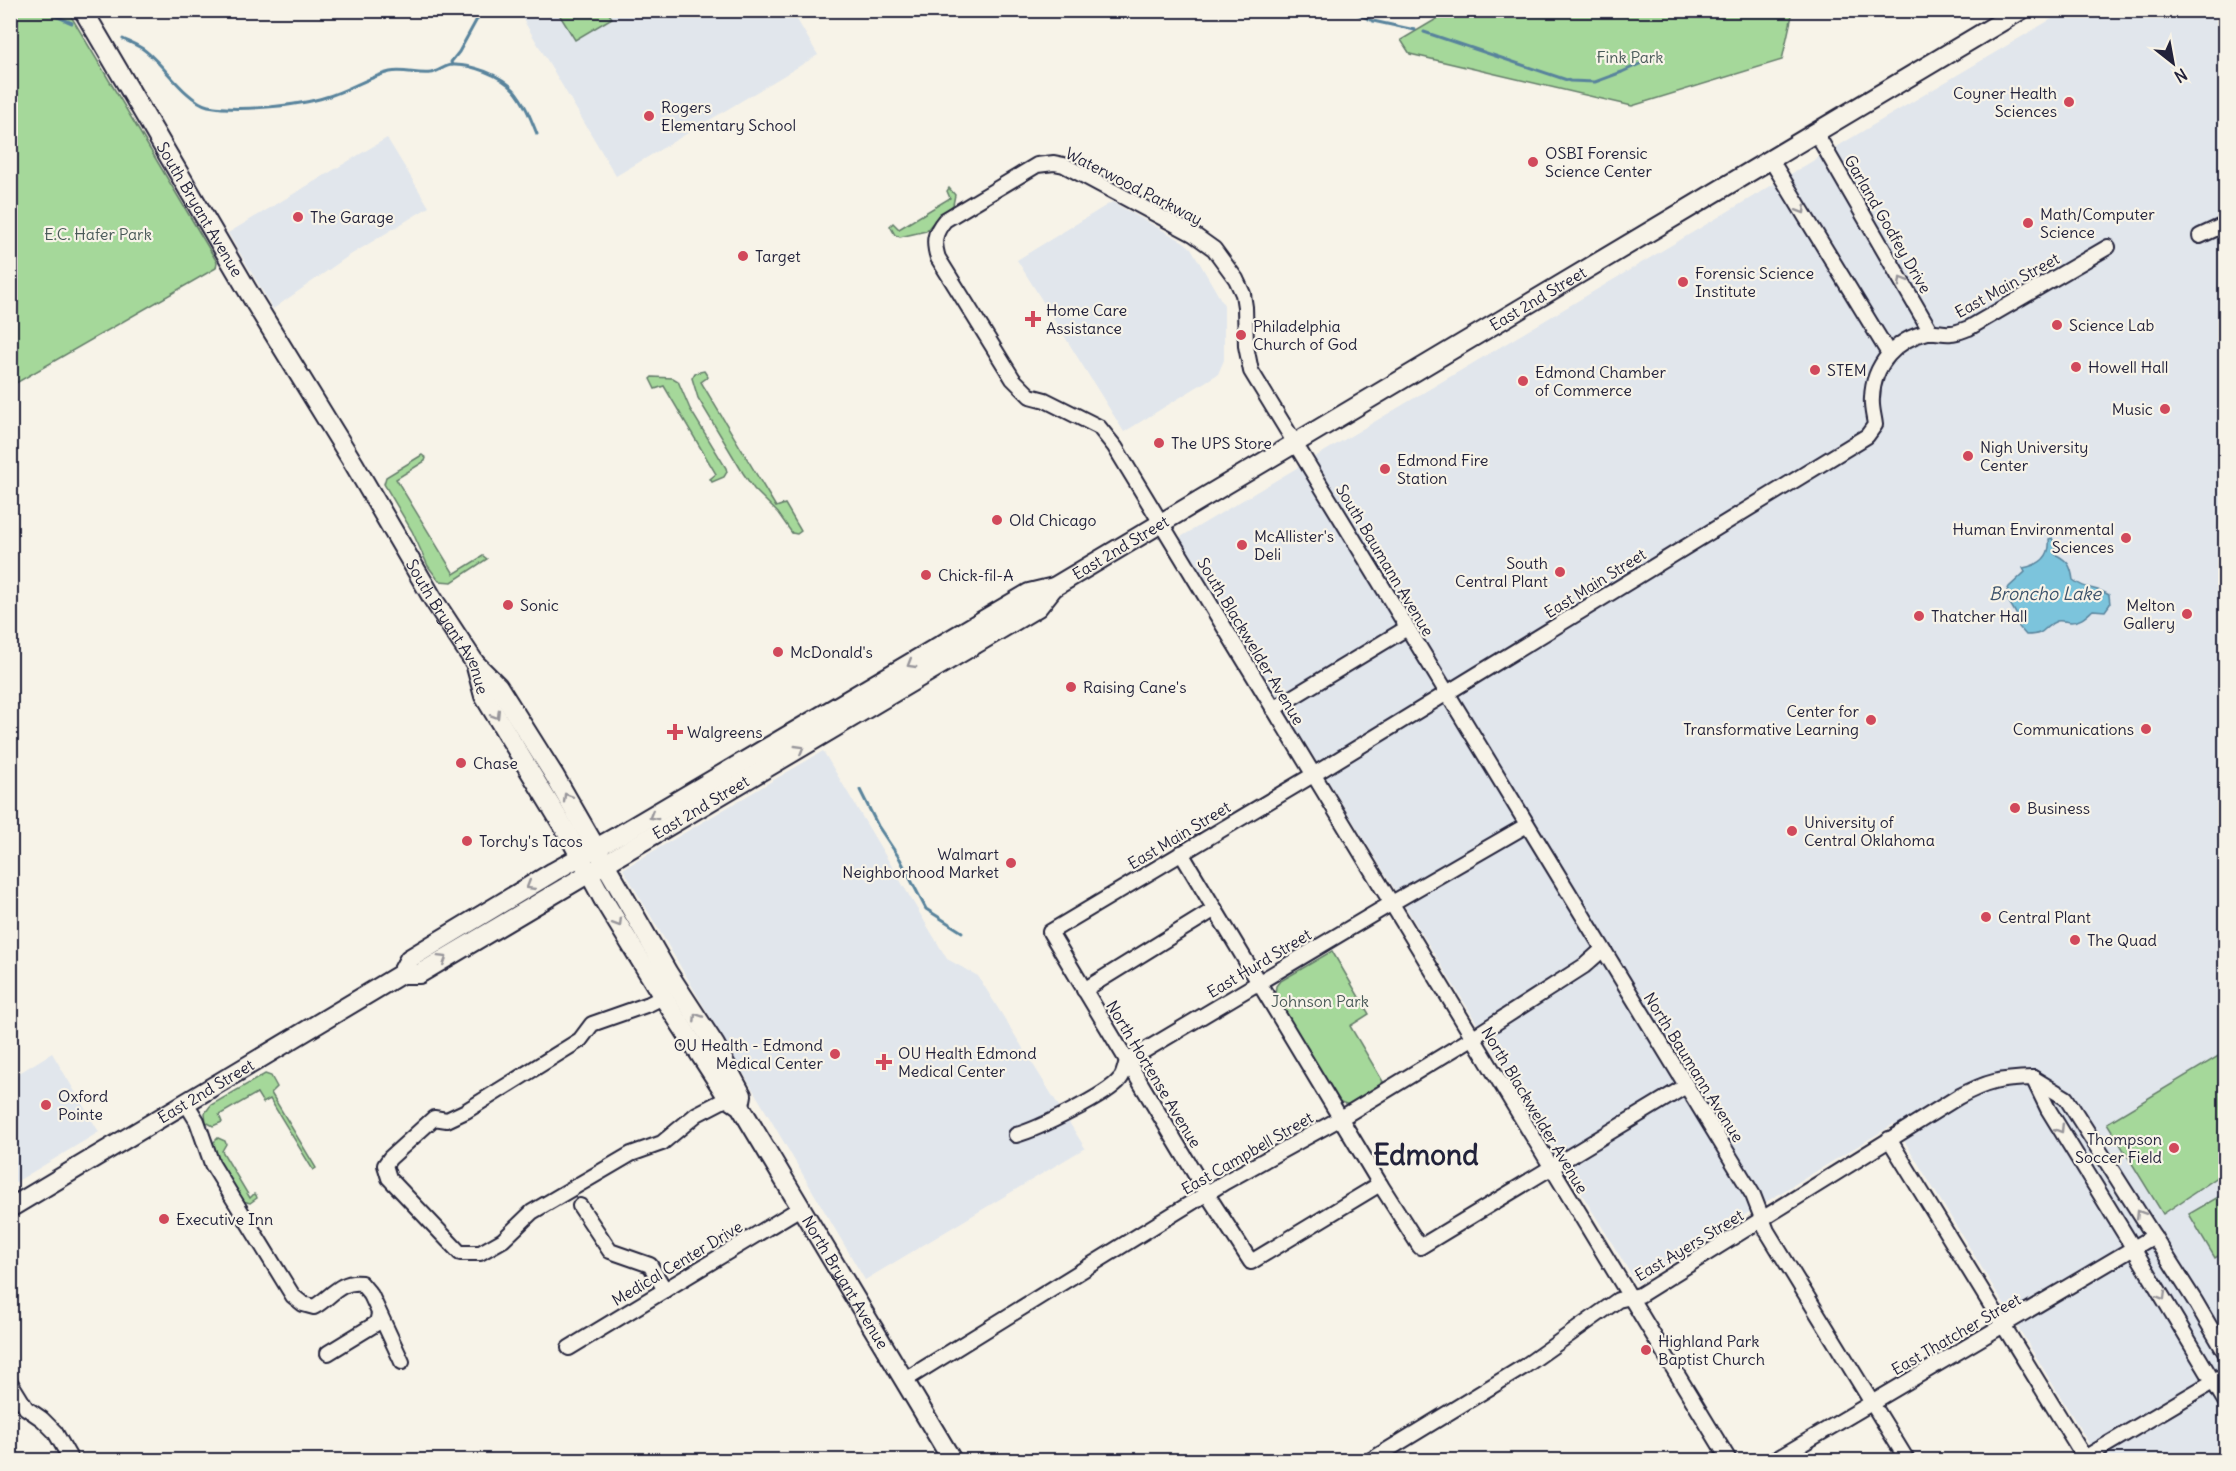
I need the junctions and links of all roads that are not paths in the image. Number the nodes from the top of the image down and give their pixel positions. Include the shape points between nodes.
1 (83, 10) edge
2 (2021, 10) edge
3 (1816, 133) junction
4 (1771, 160) junction
5 (2226, 224) edge
6 (2200, 236) dead end
7 (2108, 247) dead end
8 (1931, 332) junction
9 (1888, 352) junction
10 (1295, 444) junction
11 (1161, 523) junction
12 (1054, 587) junction
13 (991, 616) junction
14 (1407, 628) junction
15 (954, 657) junction
16 (1447, 693) junction
17 (1273, 709) junction
18 (778, 741) junction
19 (768, 768) junction
20 (1313, 775) junction
21 (1527, 825) junction
22 (1181, 853) junction
23 (593, 860) junction
24 (1392, 903) junction
25 (1215, 909) junction
26 (1050, 932) joint
27 (1602, 950) junction
28 (1259, 982) junction
29 (1084, 990) junction
30 (663, 997) junction
31 (1472, 1038) junction
32 (1127, 1061) junction
33 (2033, 1078) junction
34 (1686, 1086) junction
35 (734, 1102) junction
36 (186, 1103) junction
37 (1341, 1118) junction
38 (1016, 1135) dead end
39 (1889, 1138) junction
40 (1551, 1169) junction
41 (1380, 1184) junction
42 (1207, 1194) junction
43 (580, 1206) dead end
44 (802, 1207) junction
45 (10, 1208) edge
46 (1762, 1220) junction
47 (2154, 1236) junction
48 (2134, 1249) junction
49 (665, 1290) junction
50 (1629, 1298) junction
51 (379, 1314) junction
52 (2003, 1326) junction
53 (568, 1348) dead end
54 (328, 1353) dead end
55 (2226, 1354) edge
56 (402, 1362) dead end
57 (2226, 1374) edge
58 (904, 1380) junction
59 (10, 1382) edge
60 (2213, 1382) junction
61 (1872, 1401) junction
62 (2226, 1403) edge
63 (2084, 1460) edge
64 (71, 1461) edge
65 (952, 1461) edge
66 (1371, 1461) edge
67 (1729, 1461) edge
68 (1775, 1461) edge
69 (1907, 1461) edge

1 - 23 main road, South Bryant Avenue via 255,303 475,663 484,696
2 - 3 main road, East 2nd Street
3 - 4 main road, East 2nd Street
8 -> 3 street, Garland Godfey Drive
4 -> 9 street
4 - 10 main road, East 2nd Street
5 - 6 street
7 - 8 street, East Main Street via 1969,328 1951,333
8 - 9 street, East Main Street
9 - 16 street, East Main Street via 1874,384 1871,401 1875,426 1867,436
10 - 11 main road, East 2nd Street
10 - 11 street, Waterwood Parkway via 1251,372 1243,294 1236,279 1214,249 1193,234 1054,163 1037,165 945,220 934,240 938,258 1013,379 1030,396 1099,427
10 - 14 street, South Baumann Avenue
11 - 12 main road, East 2nd Street
11 - 17 street, South Blackwelder Avenue
12 - 13 main road, East 2nd Street via 1029,593
12 - 15 main road, East 2nd Street via 1038,607
13 - 15 main road via 979,632 956,648
13 -> 18 main road, East 2nd Street
14 - 16 street, South Baumann Avenue
14 - 17 street
19 -> 15 main road, East 2nd Street
16 - 20 street, East Main Street
16 - 21 street, North Baumann Avenue
17 - 20 street, South Blackwelder Avenue
18 - 19 main road
18 -> 23 main road, East 2nd Street
19 - 23 main road, East 2nd Street
20 - 22 street, East Main Street
20 - 24 street, North Blackwelder Avenue
21 - 24 street, East Hurd Street
21 - 27 street, North Baumann Avenue
22 - 25 street
22 - 26 street, East Main Street
23 -> 30 main road, South Bryant Avenue
35 -> 23 main road via 742,1095 720,1055
23 - 36 main road, East 2nd Street via 410,959 401,974
24 - 28 street, East Hurd Street
24 - 31 street, North Blackwelder Avenue
25 - 28 street
25 - 29 street
26 - 29 street, North Hortense Avenue
27 - 31 street, East Campbell Street via 1584,966
27 - 34 street, North Baumann Avenue
28 - 32 street, East Hurd Street
28 - 37 street
29 - 32 street, North Hortense Avenue
30 - 35 main road, South Bryant Avenue
30 - 35 street via 592,1024 580,1040 466,1111 447,1120 434,1118 390,1158 385,1165 389,1178 460,1253 475,1254 503,1240 532,1212 631,1154 662,1143 698,1114
31 - 37 street, East Campbell Street
31 - 40 street, North Blackwelder Avenue
32 - 38 street, East Hurd Street via 1120,1079 1099,1094 1030,1132
32 - 42 street, North Hortense Avenue
33 - 39 street, East Ayers Street via 2012,1077 1980,1085
47 -> 33 street via 2066,1098
33 -> 48 street
34 - 40 street
34 - 46 street, North Baumann Avenue via 1753,1195
35 - 44 main road, North Bryant Avenue
36 - 45 main road, East 2nd Street
36 - 51 street via 197,1121 212,1164 293,1296 314,1307 344,1285 361,1283
37 - 41 street
37 - 42 street, East Campbell Street
39 - 46 street, East Ayers Street
39 - 52 street
40 - 41 street via 1420,1247
40 - 50 street, North Blackwelder Avenue
41 - 42 street, North Hortense Avenue via 1251,1262
42 - 58 street, East Campbell Street
43 - 49 street via 610,1251 650,1264
44 - 49 street, Medical Center Drive
44 - 58 main road, North Bryant Avenue
46 - 50 street, East Ayers Street
46 - 61 street, North Baumann Avenue
47 - 48 street, East Thatcher Street
47 - 55 street
48 - 52 street, East Thatcher Street
48 -> 60 street
49 - 53 street, Medical Center Drive
50 - 66 street, East Ayers Street via 1618,1300 1525,1366
50 - 67 street, North Blackwelder Avenue
51 - 54 street via 377,1323
51 - 56 street
52 - 61 street, East Thatcher Street
52 - 63 street
57 - 60 street
58 - 65 main road, North Bryant Avenue
59 - 64 street via 26,1408 55,1432
60 - 62 street
60 - 63 street
61 - 68 street, East Thatcher Street
61 - 69 street, North Baumann Avenue

